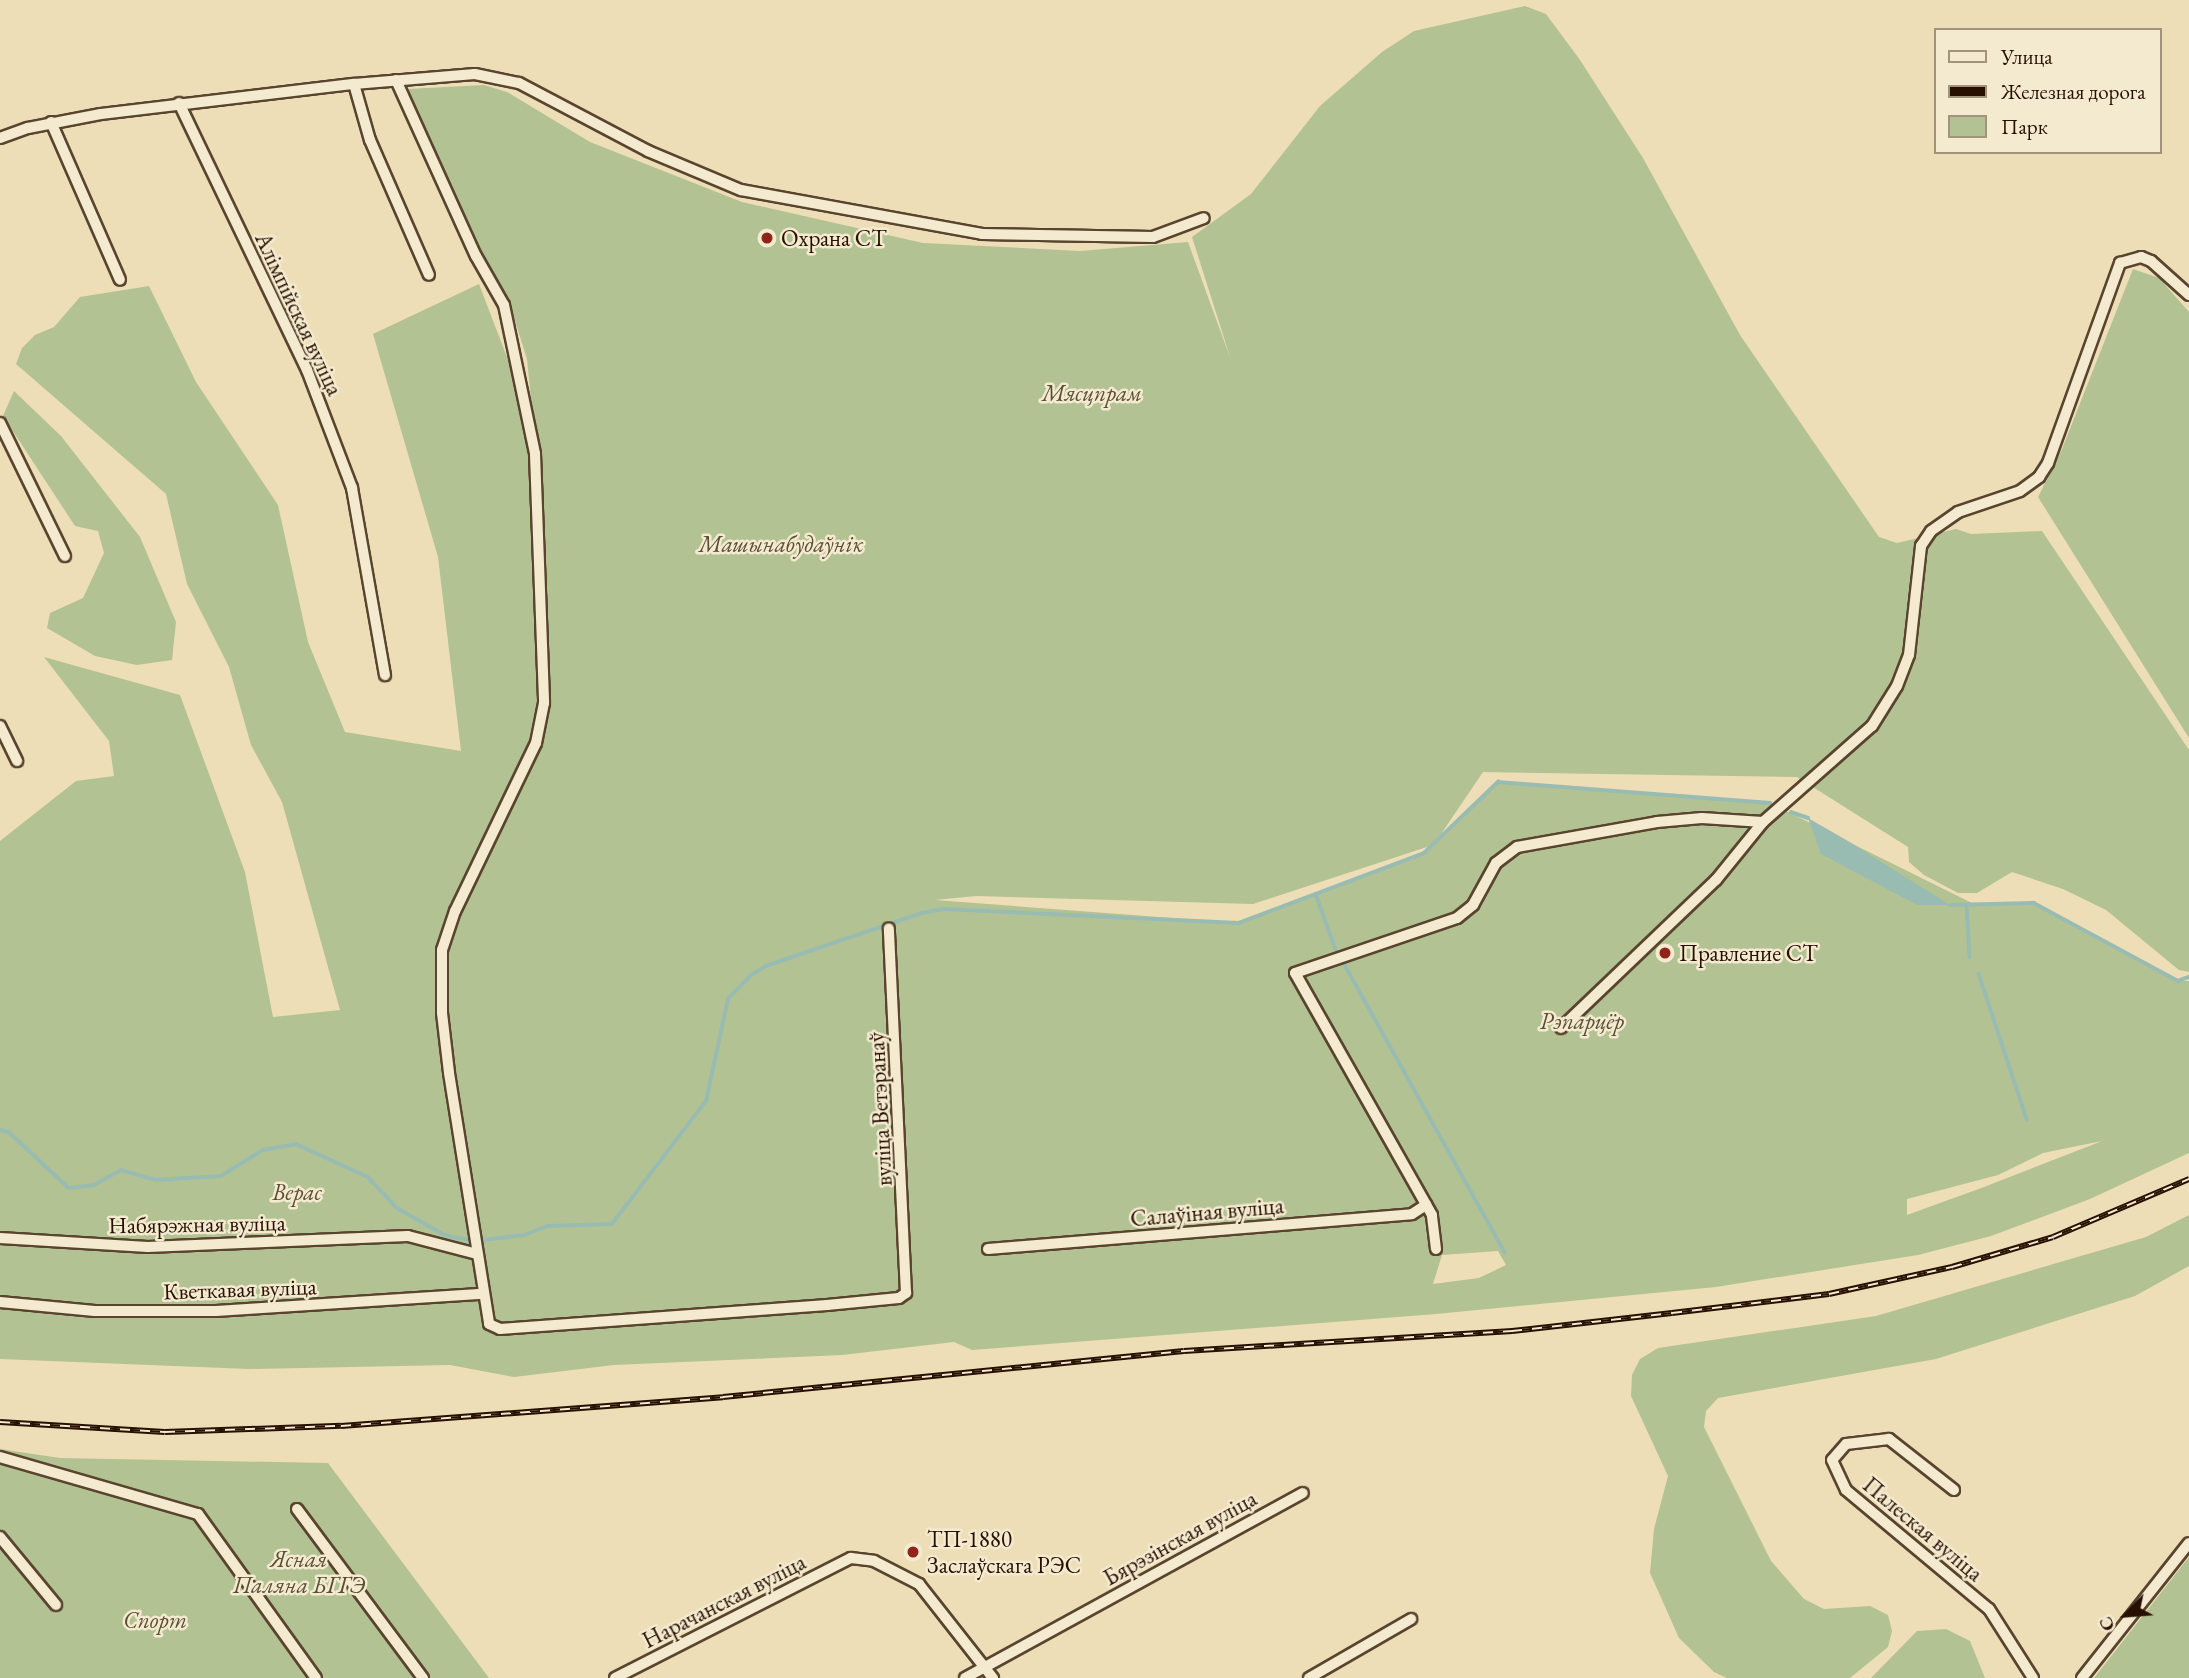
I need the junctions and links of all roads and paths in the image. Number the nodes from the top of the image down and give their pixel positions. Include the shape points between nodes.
1 (396, 80) junction
2 (354, 83) junction
3 (179, 103) junction
4 (51, 122) junction
5 (0, 138) edge
6 (1204, 218) dead end
7 (429, 275) dead end
8 (120, 280) dead end
9 (2189, 295) edge
10 (0, 423) edge
11 (65, 556) dead end
12 (385, 675) dead end
13 (0, 726) edge
14 (17, 761) dead end
15 (1763, 822) junction
16 (889, 928) dead end
17 (1560, 1027) dead end
18 (1426, 1205) junction
19 (0, 1238) edge
20 (988, 1249) dead end
21 (1436, 1249) dead end
22 (477, 1254) junction
23 (482, 1294) junction
24 (0, 1302) edge
25 (0, 1457) edge
26 (1954, 1490) dead end
27 (1303, 1493) dead end
28 (297, 1509) dead end
29 (0, 1537) edge
30 (2189, 1543) edge
31 (56, 1605) dead end
32 (1411, 1619) dead end
33 (985, 1667) junction
34 (316, 1678) edge
35 (423, 1678) edge
36 (615, 1678) edge
37 (965, 1678) edge
38 (993, 1678) edge
39 (1309, 1678) edge
40 (2033, 1678) edge
41 (2082, 1678) edge

1 - 2 street
1 - 6 street via 498,77 741,190 982,234 1153,237
1 - 22 street via 475,256 504,304 534,454 544,703 536,743 455,911 442,950 442,1013
2 - 3 street
2 - 7 street via 370,141
3 - 4 street
3 - 12 street, Алімпійская вуліца via 307,370 352,488
4 - 5 street
4 - 8 street
9 - 15 street via 2151,261 2141,257 2120,263 2043,470 2020,491 1958,512 1931,531 1921,546 1909,655 1898,686 1863,735
10 - 11 street
13 - 14 street
15 - 17 street via 1716,880
15 - 18 street via 1702,818 1657,822 1517,847 1496,863 1473,905 1457,918 1295,973
16 - 23 street, вуліца Ветэранаў via 909,1288 899,1298 500,1329 486,1319
18 - 20 street, Салаўіная вуліца via 1412,1214
18 - 21 street via 1434,1223
19 - 22 street, Набярэжная вуліца via 148,1247 408,1236
22 - 23 street
23 - 24 street, Кветкавая вуліца via 216,1311 95,1311
25 - 34 street via 198,1514
26 - 40 street, Палеская вуліца via 1889,1439 1846,1444 1832,1460 1846,1490 1989,1609
27 - 33 street, Бярэзінская вуліца
28 - 35 street
29 - 31 street
30 - 41 street
32 - 39 street
33 - 36 street, Нарачанская вуліца via 919,1584 874,1561 851,1558
33 - 37 street, Бярэзінская вуліца
33 - 38 street

